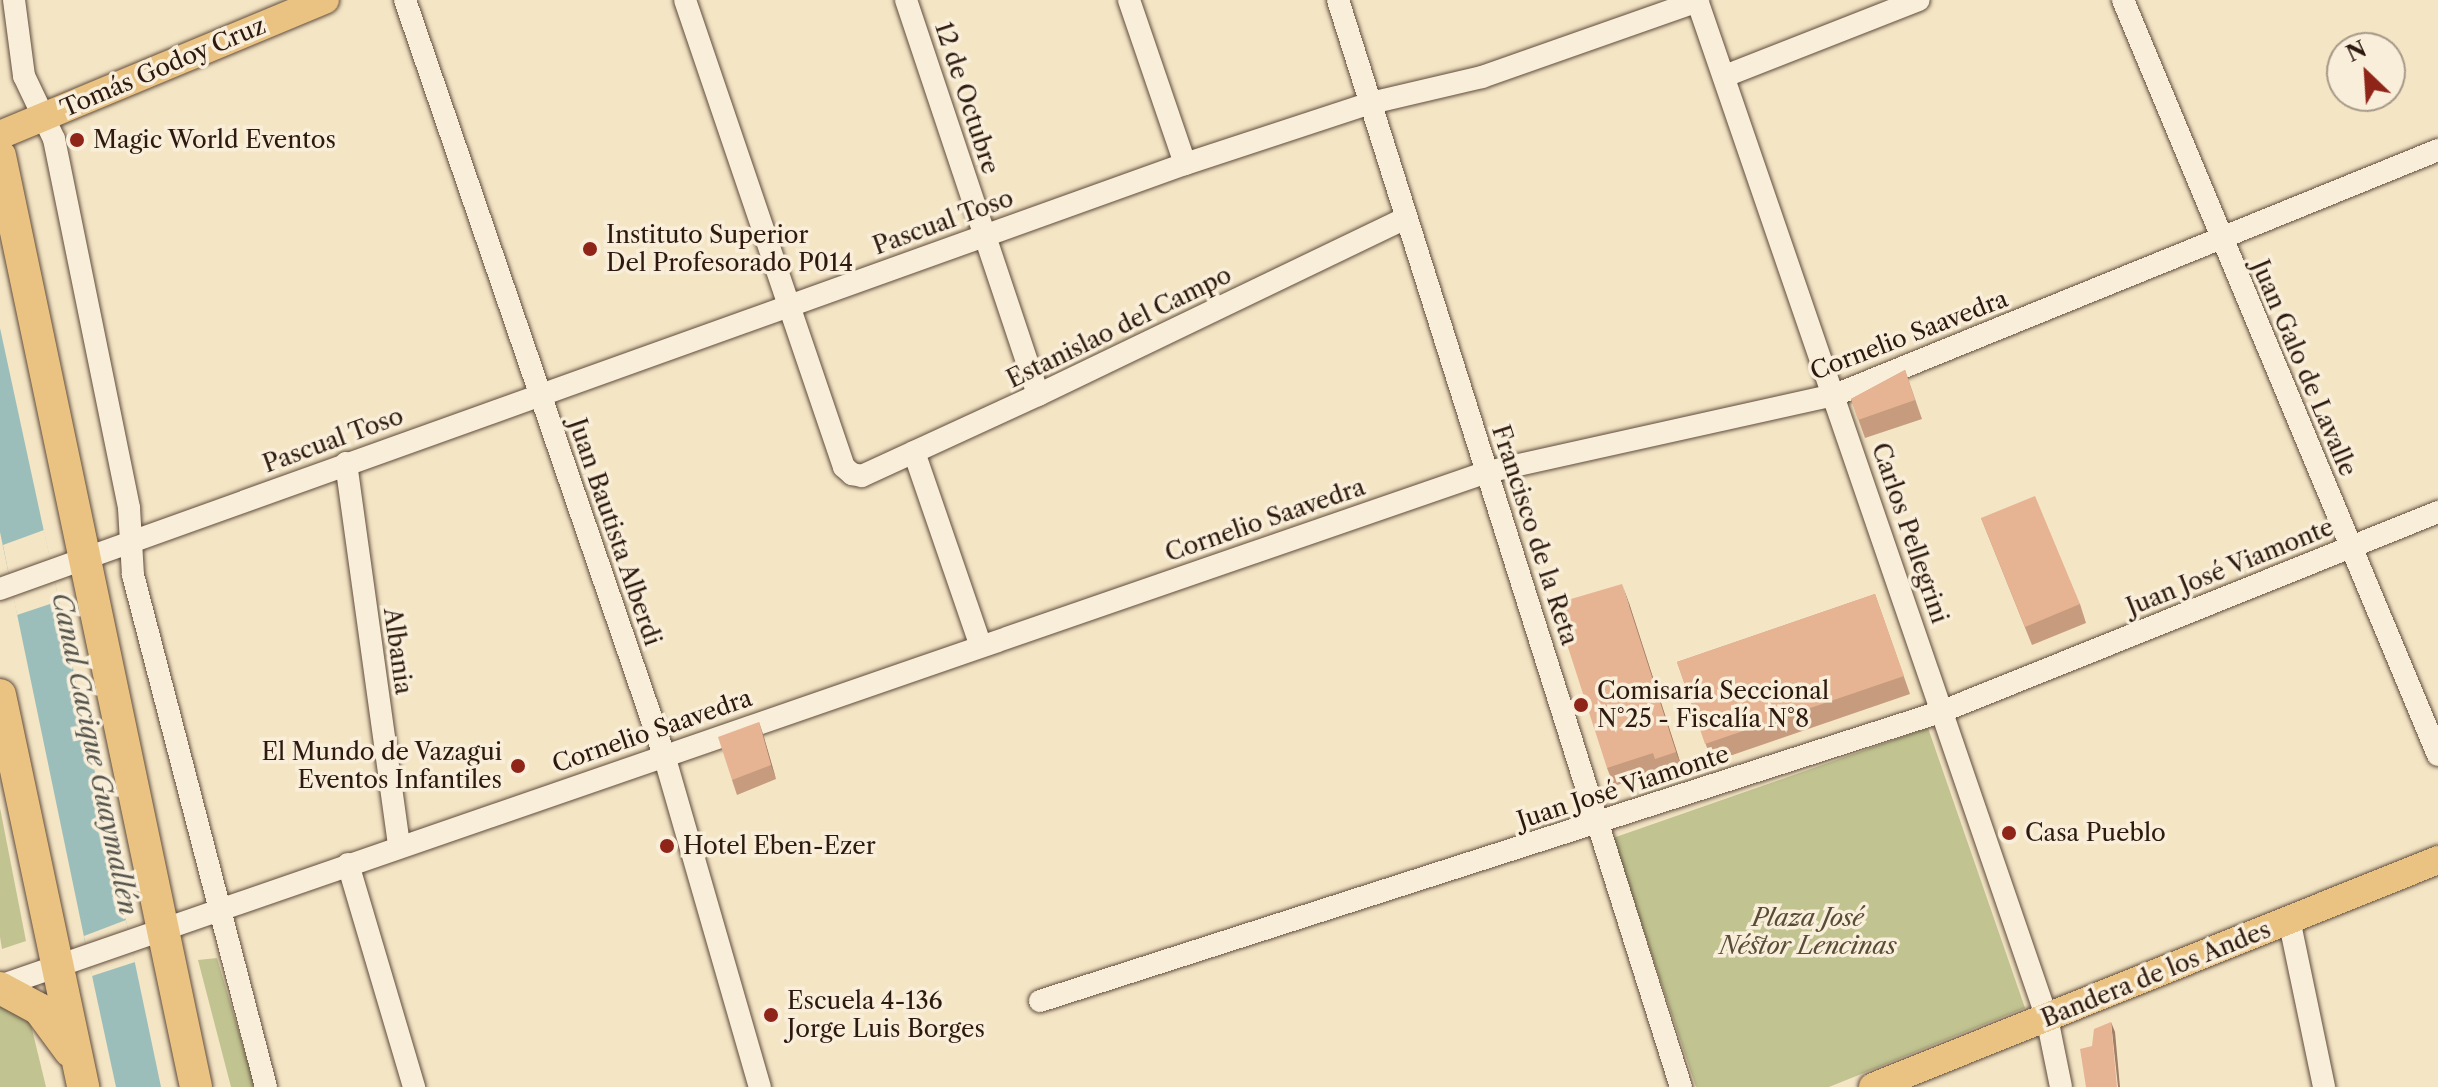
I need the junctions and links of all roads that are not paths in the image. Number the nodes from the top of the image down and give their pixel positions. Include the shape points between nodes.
1 (14, 0) edge
2 (325, 0) edge
3 (405, 0) edge
4 (685, 0) edge
5 (906, 0) edge
6 (1129, 0) edge
7 (1338, 0) edge
8 (1697, 0) edge
9 (1919, 0) edge
10 (2123, 0) edge
11 (1725, 76) junction
12 (1371, 103) junction
13 (45, 116) junction
14 (0, 135) edge
15 (2438, 150) edge
16 (0, 156) edge
17 (1185, 164) junction
18 (1406, 218) junction
19 (985, 235) junction
20 (2222, 240) junction
21 (788, 305) junction
22 (539, 394) junction
23 (1038, 395) junction
24 (1835, 395) junction
25 (914, 452) junction
26 (346, 463) junction
27 (1487, 472) junction
28 (2438, 512) edge
29 (132, 539) junction
30 (2351, 547) junction
31 (84, 558) junction
32 (24, 580) edge
33 (980, 644) junction
34 (0, 695) edge
35 (1943, 711) junction
36 (664, 755) junction
37 (2438, 755) edge
38 (6, 760) edge
39 (1600, 822) junction
40 (399, 846) junction
41 (2438, 860) edge
42 (348, 864) junction
43 (217, 908) junction
44 (2289, 919) junction
45 (161, 928) junction
46 (57, 966) junction
47 (0, 987) edge
48 (1040, 1001) dead end
49 (2047, 1018) junction
50 (81, 1078) edge
51 (196, 1087) edge
52 (266, 1087) edge
53 (414, 1087) edge
54 (760, 1087) edge
55 (1681, 1087) edge
56 (1873, 1087) edge
57 (2061, 1087) edge
58 (2324, 1087) edge

1 - 13 street via 24,76
2 - 13 main road, Tomás Godoy Cruz
3 - 22 street, Juan Bautista Alberdi
4 - 21 street
5 - 19 street, 12 de Octubre
6 - 17 street
7 - 12 street, Francisco de la Reta
8 - 11 street, Carlos Pellegrini
8 - 12 street, Pascual Toso via 1482,77
9 - 11 street
10 - 20 street, Juan Galo de Lavalle
11 - 24 street, Carlos Pellegrini
12 - 17 street, Pascual Toso
12 - 18 street, Francisco de la Reta
13 - 14 main road, Tomás Godoy Cruz
13 - 29 street via 57,154
15 - 20 street, Cornelio Saavedra
16 - 31 highway
17 - 19 street, Pascual Toso
18 - 23 street, Estanislao del Campo
18 - 27 street, Francisco de la Reta
19 - 21 street, Pascual Toso
19 - 23 street, 12 de Octubre
20 - 24 street, Cornelio Saavedra
20 - 30 street, Juan Galo de Lavalle
21 - 22 street, Pascual Toso
21 - 25 street, Estanislao del Campo via 844,467 862,476
22 - 26 street, Pascual Toso
22 - 36 street, Juan Bautista Alberdi
23 - 25 street, Estanislao del Campo
24 - 27 street, Cornelio Saavedra
24 - 35 street, Carlos Pellegrini
25 - 33 street
26 - 29 street, Pascual Toso
26 - 40 street, Albania
27 - 33 street, Cornelio Saavedra
27 - 39 street, Francisco de la Reta
28 - 30 street, Juan José Viamonte
29 - 31 street, Pascual Toso
29 - 43 street via 133,575
30 - 35 street, Juan José Viamonte
30 - 37 street, Juan Galo de Lavalle
31 - 32 street, Pascual Toso
31 - 45 highway
33 - 36 street, Cornelio Saavedra
34 - 38 highway
35 - 39 street, Juan José Viamonte
35 - 49 street, Carlos Pellegrini
36 - 40 street, Cornelio Saavedra
36 - 54 street, Juan Bautista Alberdi
38 - 46 highway
39 - 48 street, Juan José Viamonte
39 - 55 street, Francisco de la Reta
40 - 42 street, Cornelio Saavedra
41 - 44 main road, Bandera de los Andes
42 - 43 street, Cornelio Saavedra
42 - 53 street
43 - 45 street, Cornelio Saavedra
43 - 52 street
44 - 49 main road, Bandera de los Andes
44 - 58 street
45 - 46 street, Cornelio Saavedra
45 - 51 highway
46 - 47 street, Cornelio Saavedra
46 - 50 highway
47 - 50 highway via 39,1009
49 - 56 main road, Bandera de los Andes
49 - 57 street, Carlos Pellegrini

